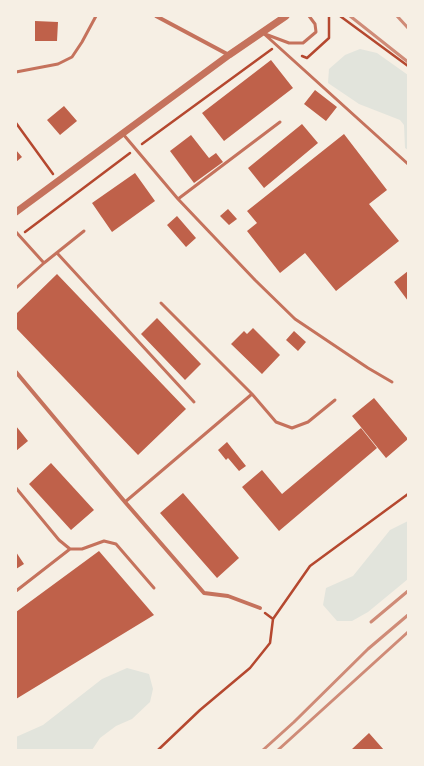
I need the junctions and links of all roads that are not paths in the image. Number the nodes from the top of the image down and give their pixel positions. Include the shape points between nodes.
1 (96, 16) edge
2 (156, 16) edge
3 (286, 16) edge
4 (309, 16) edge
5 (262, 32) junction
6 (229, 55) junction
7 (16, 72) edge
8 (280, 122) dead end
9 (123, 134) junction
10 (408, 164) edge
11 (178, 199) junction
12 (16, 212) edge
13 (84, 231) dead end
14 (16, 232) edge
15 (57, 253) junction
16 (44, 263) junction
17 (16, 288) edge
18 (161, 303) dead end
19 (16, 372) edge
20 (392, 382) dead end
21 (252, 394) junction
22 (335, 400) dead end
23 (194, 402) dead end
24 (16, 488) edge
25 (124, 502) junction
26 (70, 549) junction
27 (154, 588) dead end
28 (16, 591) edge
29 (260, 608) road end

1 - 7 lane via 72,57 58,64
2 - 6 street
3 - 5 street
4 - 5 lane via 315,24 316,32 303,43 290,43
5 - 6 street
5 - 10 lane
6 - 9 street
8 - 11 lane
9 - 11 lane
9 - 12 street
11 - 20 lane via 295,319
13 - 15 lane
14 - 16 lane
15 - 16 lane
15 - 23 lane
16 - 17 lane
18 - 21 lane
19 - 25 street
21 - 22 lane via 276,422 292,428 308,422
21 - 25 lane
24 - 26 lane via 59,540
25 - 29 street via 204,593 228,596
26 - 27 lane via 82,549 104,541 116,544
26 - 28 lane

